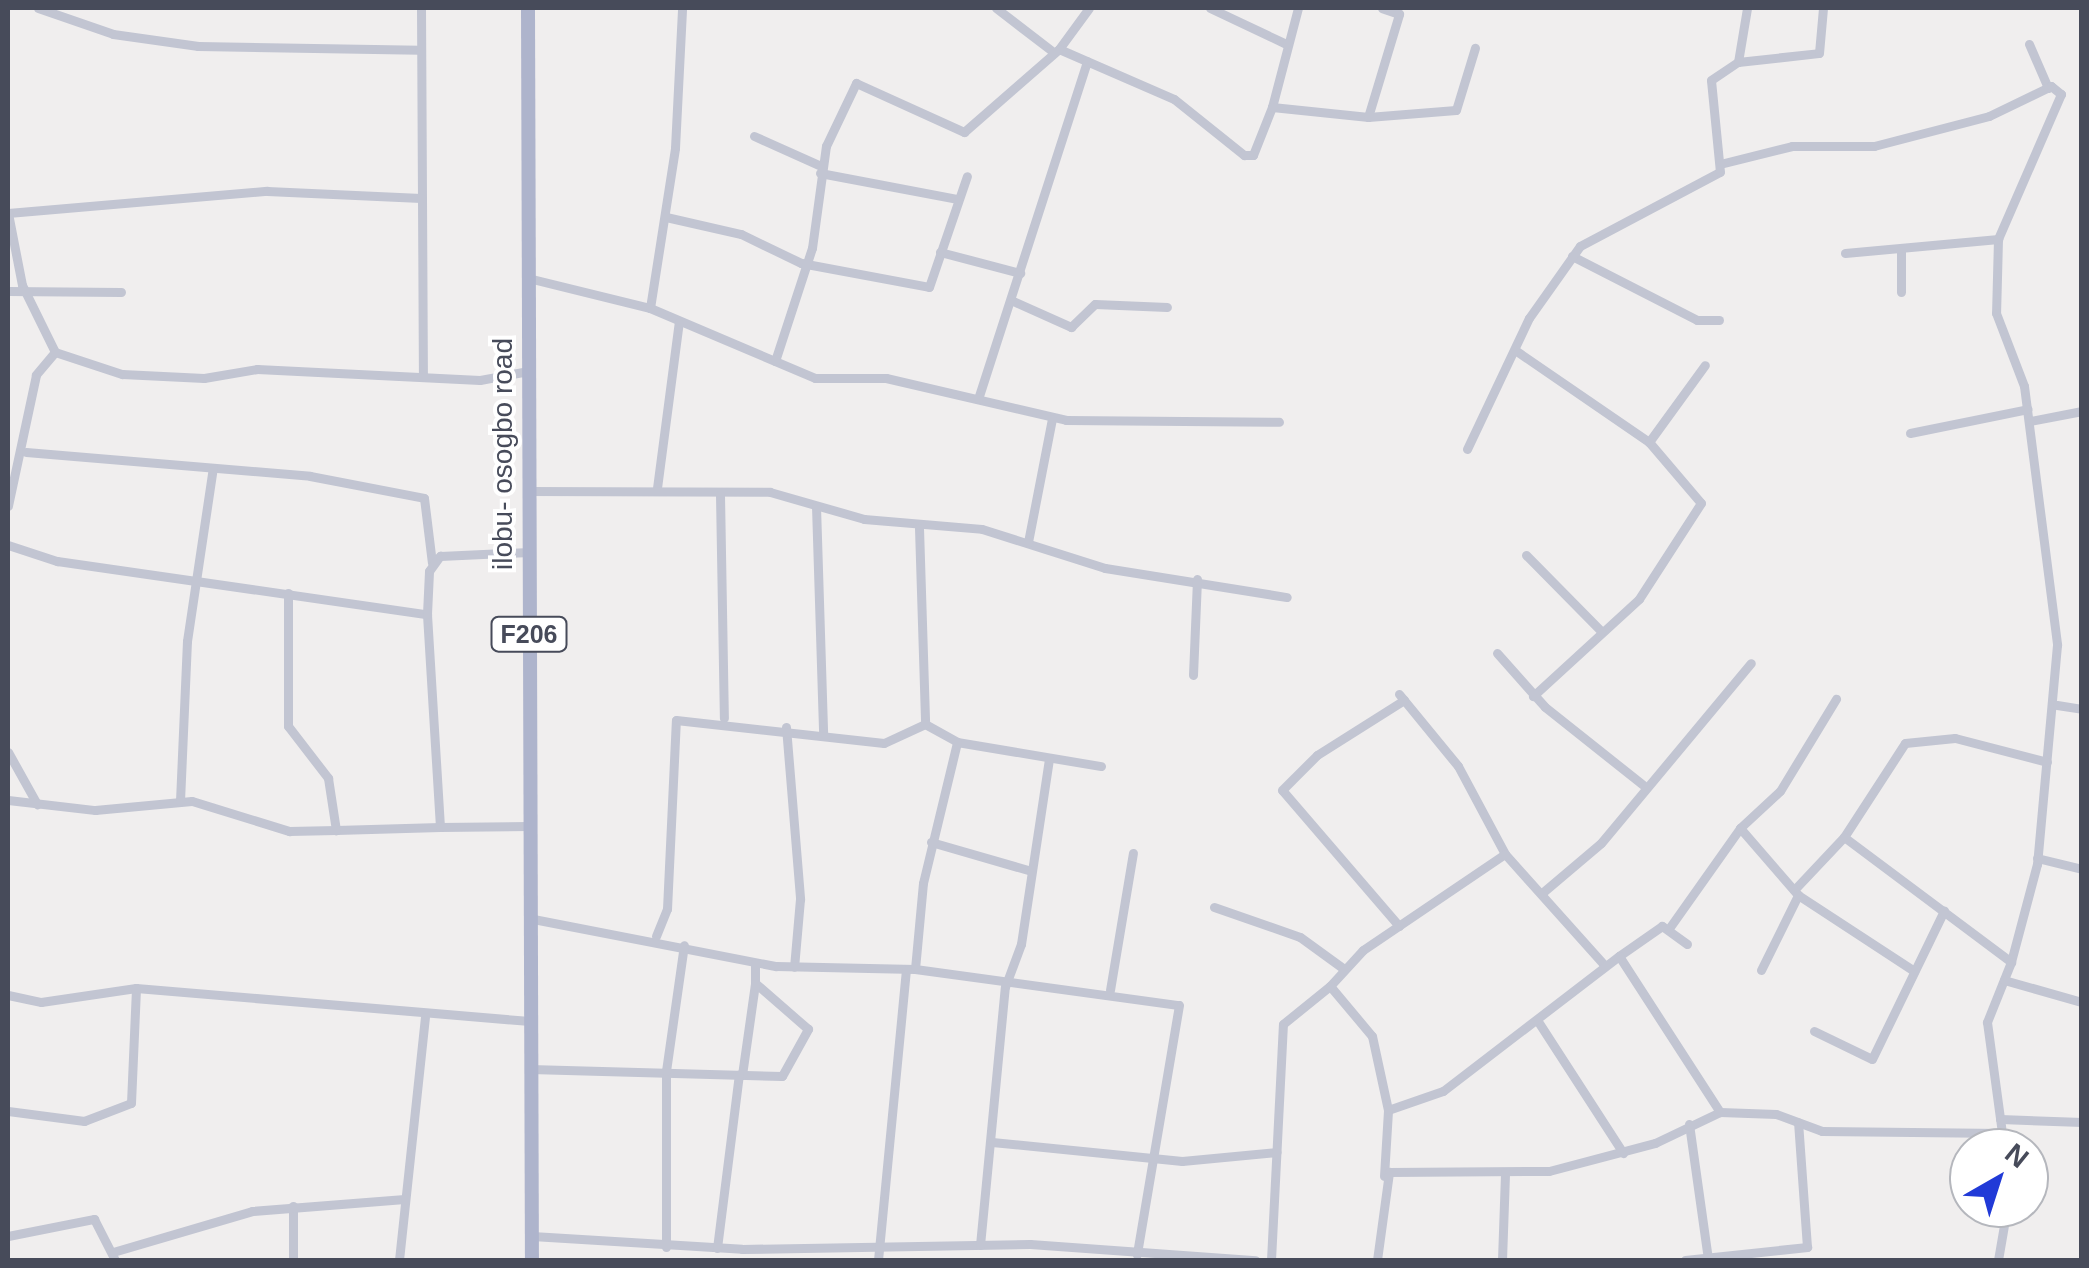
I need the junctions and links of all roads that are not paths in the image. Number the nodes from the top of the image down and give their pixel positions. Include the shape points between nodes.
1 (38, 8) edge
2 (421, 8) edge
3 (528, 8) edge
4 (682, 8) edge
5 (996, 8) edge
6 (1089, 8) edge
7 (1210, 8) edge
8 (1298, 8) edge
9 (1382, 8) edge
10 (1748, 8) edge
11 (1823, 8) edge
12 (1286, 44) junction
13 (2029, 44) dead end
14 (1475, 48) dead end
15 (419, 50) junction
16 (1055, 50) junction
17 (1087, 61) junction
18 (1738, 62) junction
19 (2048, 88) junction
20 (1272, 107) junction
21 (1368, 117) junction
22 (754, 136) dead end
23 (1724, 163) junction
24 (821, 169) junction
25 (967, 176) dead end
26 (420, 198) junction
27 (957, 199) junction
28 (8, 213) edge
29 (666, 217) junction
30 (1998, 239) junction
31 (1900, 249) junction
32 (940, 252) junction
33 (1846, 253) dead end
34 (1572, 256) junction
35 (801, 263) junction
36 (1020, 273) junction
37 (528, 278) junction
38 (22, 286) junction
39 (8, 291) edge
40 (122, 292) dead end
41 (1901, 292) dead end
42 (1013, 301) junction
43 (1167, 307) dead end
44 (650, 308) junction
45 (1719, 320) dead end
46 (679, 322) junction
47 (1515, 350) junction
48 (55, 352) junction
49 (775, 360) junction
50 (1705, 365) dead end
51 (528, 370) junction
52 (423, 376) junction
53 (978, 399) junction
54 (2028, 409) junction
55 (2082, 411) edge
56 (1052, 418) junction
57 (1279, 422) dead end
58 (2030, 422) junction
59 (1910, 433) dead end
60 (1649, 442) junction
61 (1467, 449) dead end
62 (26, 452) junction
63 (212, 468) junction
64 (657, 488) junction
65 (528, 491) junction
66 (720, 496) junction
67 (8, 506) edge
68 (816, 506) junction
69 (919, 528) junction
70 (1028, 542) junction
71 (8, 545) edge
72 (529, 552) junction
73 (1526, 555) dead end
74 (432, 563) junction
75 (1196, 579) junction
76 (196, 581) junction
77 (288, 592) junction
78 (1287, 598) dead end
79 (427, 614) junction
80 (1601, 631) junction
81 (1497, 653) dead end
82 (1751, 663) dead end
83 (1193, 675) dead end
84 (1534, 696) junction
85 (1836, 699) dead end
86 (2057, 706) junction
87 (2082, 709) edge
88 (724, 718) junction
89 (925, 724) junction
90 (786, 727) junction
91 (822, 732) junction
92 (957, 742) junction
93 (8, 752) edge
94 (1048, 759) junction
95 (2047, 762) junction
96 (1101, 766) dead end
97 (1642, 785) junction
98 (8, 800) edge
99 (180, 801) junction
100 (37, 804) junction
101 (528, 826) junction
102 (440, 827) junction
103 (1740, 828) junction
104 (336, 830) junction
105 (1844, 837) junction
106 (932, 842) junction
107 (1133, 853) dead end
108 (1505, 854) junction
109 (2037, 858) junction
110 (2082, 869) edge
111 (1028, 870) junction
112 (1542, 893) junction
113 (1796, 893) junction
114 (1214, 907) dead end
115 (1944, 911) junction
116 (528, 918) junction
117 (1399, 926) junction
118 (1670, 927) junction
119 (656, 936) junction
120 (1687, 944) dead end
121 (684, 945) junction
122 (1619, 956) junction
123 (2011, 962) junction
124 (755, 963) junction
125 (794, 966) junction
126 (1605, 966) junction
127 (910, 969) junction
128 (1344, 969) junction
129 (1761, 970) dead end
130 (1914, 971) junction
131 (2004, 980) junction
132 (1012, 981) junction
133 (755, 983) junction
134 (1330, 986) junction
135 (136, 988) junction
136 (1110, 990) junction
137 (8, 996) edge
138 (2082, 1002) edge
139 (426, 1017) junction
140 (530, 1022) junction
141 (1539, 1023) junction
142 (1814, 1032) dead end
143 (530, 1069) junction
144 (666, 1071) junction
145 (740, 1075) junction
146 (1388, 1110) junction
147 (8, 1111) edge
148 (1720, 1112) junction
149 (2000, 1119) junction
150 (1798, 1122) junction
151 (2082, 1122) edge
152 (1690, 1124) junction
153 (2001, 1128) edge
154 (1949, 1133) edge
155 (992, 1142) junction
156 (1277, 1152) junction
157 (1623, 1152) junction
158 (1154, 1157) junction
159 (1505, 1172) junction
160 (1384, 1176) junction
161 (406, 1199) junction
162 (293, 1206) junction
163 (2003, 1228) edge
164 (8, 1236) edge
165 (532, 1236) junction
166 (878, 1245) junction
167 (980, 1245) junction
168 (663, 1247) junction
169 (717, 1248) junction
170 (1138, 1254) junction
171 (114, 1256) edge
172 (1708, 1259) edge
173 (293, 1260) edge
174 (400, 1260) edge
175 (532, 1260) edge
176 (657, 1260) edge
177 (878, 1260) edge
178 (1254, 1260) edge
179 (1270, 1260) edge
180 (1379, 1260) edge
181 (1502, 1260) edge
182 (1685, 1260) edge
183 (1998, 1260) edge

1 - 15 street via 112,34 198,46
2 - 15 street
3 - 37 main road, ilobu- osogbo road / F206
4 - 29 street
5 - 16 street
6 - 16 street
7 - 12 street
8 - 12 street
9 - 21 street via 1399,14
10 - 18 street
11 - 18 street via 1819,52
12 - 20 street
13 - 19 street
14 - 21 street via 1456,110
15 - 26 street
16 - 17 street
16 - 24 street via 964,132 857,82
17 - 20 street via 1174,99 1244,156 1253,155
17 - 36 street
18 - 23 street via 1710,80
19 - 23 street via 1982,118 1920,127 1874,146 1792,146
19 - 30 street via 2060,92 2060,106
20 - 21 street
22 - 24 street
23 - 34 street via 1705,186 1615,220
24 - 27 street
24 - 35 street via 814,238
25 - 27 street
26 - 28 street via 266,191
26 - 52 street
27 - 32 street
28 - 38 street
29 - 35 street via 741,234
29 - 44 street
30 - 31 street
30 - 54 street via 1996,313
31 - 33 street
31 - 41 street
32 - 35 street via 929,287
32 - 36 street
34 - 45 street via 1697,320
34 - 47 street
35 - 49 street
36 - 42 street
37 - 44 street
37 - 51 main road, ilobu- osogbo road / F206
38 - 39 street
38 - 40 street
38 - 48 street
42 - 43 street via 1071,327 1095,304
42 - 53 street
44 - 46 street
46 - 49 street
46 - 64 street
47 - 60 street
47 - 61 street
48 - 52 street via 122,374
48 - 62 street via 36,374
49 - 53 street via 815,378 886,378
50 - 60 street
51 - 52 street via 480,380
51 - 65 main road, ilobu- osogbo road / F206
53 - 56 street
54 - 58 street
54 - 59 street
55 - 58 street
56 - 57 street
56 - 70 street
58 - 86 street
60 - 80 street via 1701,503 1639,599
62 - 63 street
62 - 67 street
63 - 74 street via 424,498
63 - 76 street
64 - 65 street
64 - 66 street
65 - 72 main road, ilobu- osogbo road / F206
66 - 68 street via 770,492
66 - 88 street
68 - 69 street
68 - 91 street
69 - 70 street
69 - 89 street
70 - 75 street via 1105,568
71 - 76 street
72 - 74 street via 460,550
72 - 101 main road, ilobu- osogbo road / F206
73 - 80 street
74 - 79 street
75 - 78 street
75 - 83 street
76 - 77 street
76 - 99 street
77 - 79 street
77 - 104 street via 288,726 328,778
79 - 102 street
80 - 84 street
81 - 84 street
82 - 97 street via 1678,756
84 - 97 street
85 - 103 street via 1780,791
86 - 87 street
86 - 95 street
88 - 90 street
88 - 119 street via 673,725 667,909
89 - 91 street via 884,743
89 - 92 street
90 - 91 street
90 - 125 street via 800,899
92 - 94 street
92 - 106 street
93 - 100 street
94 - 96 street
94 - 111 street
95 - 105 street via 1955,738 1905,742
95 - 109 street
97 - 112 street via 1601,844
98 - 100 street
99 - 100 street via 95,810
99 - 104 street via 288,831
101 - 102 street
101 - 116 main road, ilobu- osogbo road / F206
102 - 104 street
103 - 113 street
103 - 118 street
105 - 113 street
105 - 115 street
106 - 111 street
106 - 127 street
107 - 136 street
108 - 112 street
108 - 117 street
108 - 117 street via 1458,766 1402,697 1318,755 1282,790
109 - 110 street
109 - 123 street
111 - 132 street
112 - 126 street
113 - 129 street
113 - 130 street
114 - 128 street via 1300,937
115 - 123 street
115 - 130 street
116 - 119 street
116 - 140 main road, ilobu- osogbo road / F206
117 - 128 street
118 - 120 street
118 - 122 street
119 - 121 street
121 - 124 street
121 - 144 street
122 - 126 street
122 - 148 street
123 - 131 street
124 - 125 street
124 - 133 street
125 - 127 street
126 - 141 street
127 - 132 street
127 - 166 street
128 - 134 street
130 - 142 street via 1870,1060
131 - 138 street
131 - 149 street via 1987,1022
132 - 136 street
132 - 155 street
133 - 145 street
133 - 145 street via 808,1029 782,1076
134 - 146 street via 1372,1036
134 - 156 street via 1283,1024 1271,1118
135 - 137 street via 41,1002
135 - 139 street
135 - 147 street via 131,1103 84,1122
136 - 158 street via 1181,1008
139 - 140 street
139 - 161 street
140 - 143 main road, ilobu- osogbo road / F206
141 - 146 street via 1444,1092
141 - 157 street
143 - 144 street
143 - 165 main road, ilobu- osogbo road / F206
144 - 145 street
144 - 168 street
145 - 169 street
146 - 160 street
148 - 150 street
148 - 152 street
149 - 151 street
149 - 153 street
150 - 154 street via 1836,1132
150 - 172 street via 1807,1248
152 - 157 street
152 - 172 street
155 - 158 street
155 - 167 street
156 - 158 street
156 - 179 street
157 - 159 street
158 - 170 street
159 - 160 street
159 - 181 street
160 - 180 street
161 - 162 street
161 - 174 street
162 - 171 street
162 - 173 street
163 - 183 street
164 - 171 street via 86,1218 99,1222
165 - 168 street
165 - 175 main road, ilobu- osogbo road / F206
166 - 167 street
166 - 169 street
166 - 177 street
167 - 170 street
168 - 169 street
168 - 176 street
170 - 178 street
172 - 182 street

